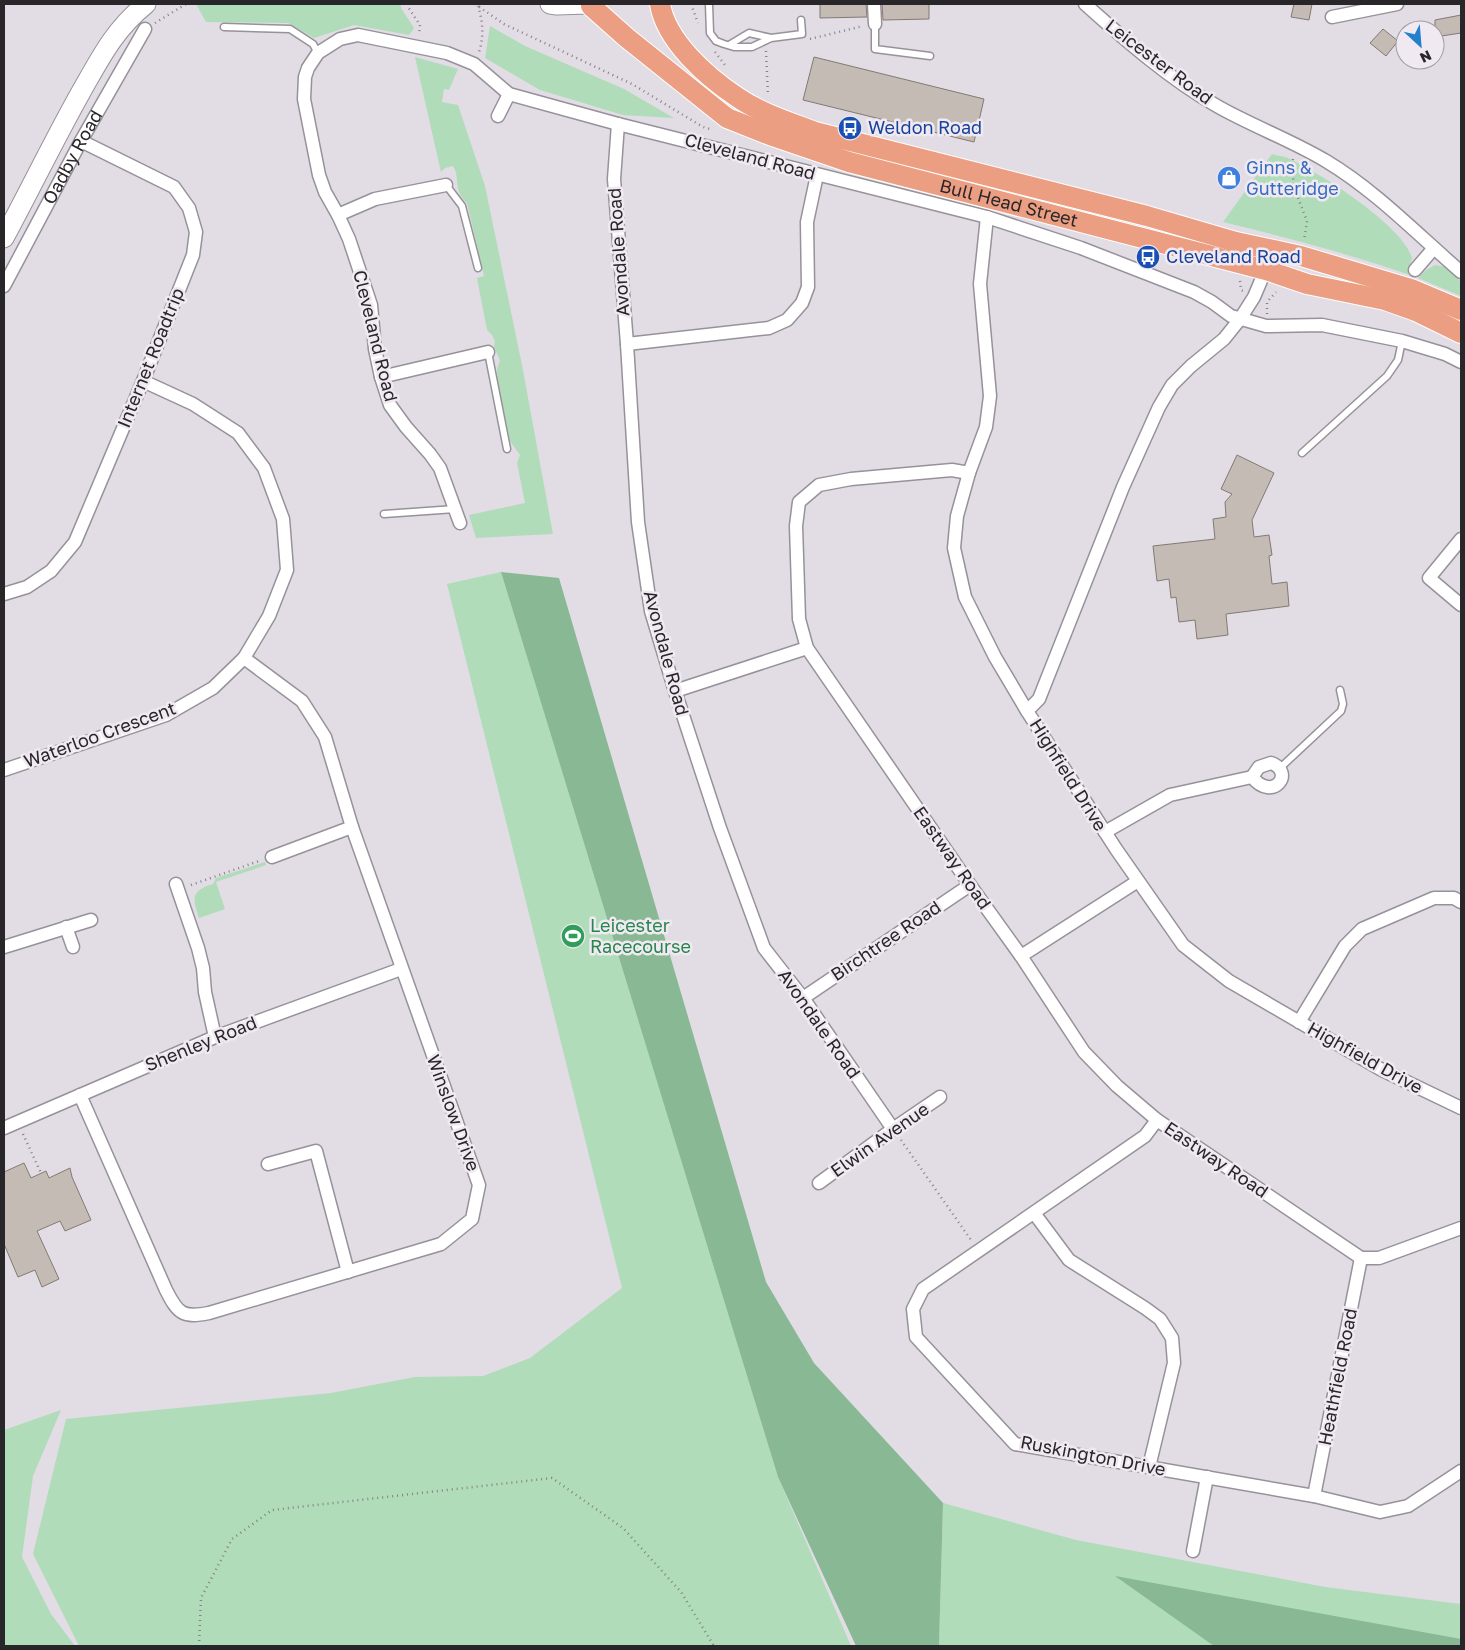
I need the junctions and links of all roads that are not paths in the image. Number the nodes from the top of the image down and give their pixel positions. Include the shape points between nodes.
1 (146, 4) edge
2 (550, 4) edge
3 (611, 4) edge
4 (660, 4) edge
5 (710, 4) edge
6 (874, 4) edge
7 (1085, 4) edge
8 (1397, 4) edge
9 (589, 5) edge
10 (1332, 18) dead end
11 (802, 20) dead end
12 (874, 24) joint
13 (224, 27) dead end
14 (144, 29) road end
15 (771, 38) junction
16 (729, 45) junction
17 (318, 53) junction
18 (930, 56) dead end
19 (509, 94) junction
20 (498, 116) dead end
21 (618, 124) junction
22 (81, 141) junction
23 (817, 175) junction
24 (446, 185) joint
25 (338, 215) junction
26 (987, 218) junction
27 (6, 229) edge
28 (1434, 248) junction
29 (1272, 249) junction
30 (478, 268) dead end
31 (1266, 270) junction
32 (1415, 270) dead end
33 (1461, 272) edge
34 (4, 286) edge
35 (1461, 310) edge
36 (1240, 319) junction
37 (1461, 332) edge
38 (1402, 340) junction
39 (627, 344) junction
40 (488, 352) joint
41 (1461, 362) edge
42 (382, 377) junction
43 (143, 381) junction
44 (507, 449) dead end
45 (1302, 453) dead end
46 (969, 473) junction
47 (455, 509) junction
48 (384, 514) dead end
49 (460, 524) dead end
50 (1461, 540) edge
51 (4, 594) edge
52 (1461, 605) edge
53 (807, 648) junction
54 (244, 658) junction
55 (1340, 690) dead end
56 (675, 692) junction
57 (1028, 711) junction
58 (1280, 768) junction
59 (4, 770) edge
60 (1252, 777) junction
61 (352, 827) junction
62 (1105, 832) junction
63 (272, 857) road end
64 (1138, 881) junction
65 (970, 885) junction
66 (177, 886) road end
67 (1461, 902) edge
68 (91, 920) dead end
69 (66, 928) junction
70 (73, 947) dead end
71 (4, 948) edge
72 (1020, 956) junction
73 (401, 969) junction
74 (803, 998) junction
75 (1299, 1022) junction
76 (215, 1037) junction
77 (80, 1096) junction
78 (940, 1097) dead end
79 (1461, 1108) edge
80 (1156, 1120) junction
81 (4, 1128) edge
82 (893, 1129) junction
83 (268, 1164) dead end
84 (819, 1183) dead end
85 (1034, 1213) junction
86 (1461, 1228) edge
87 (1361, 1258) junction
88 (348, 1272) junction
89 (1149, 1467) junction
90 (1461, 1471) edge
91 (1207, 1477) junction
92 (1314, 1496) junction
93 (1193, 1551) dead end

1 - 27 main road, Oadby Road via 129,17 109,42
2 - 9 main road
3 - 9 main road
4 - 29 main road, Bull Head Street via 669,30 700,68 738,98 814,132
5 - 16 lane via 710,33 716,41
6 - 12 street
7 - 28 street, Leicester Road via 1181,83 1218,106 1326,161 1374,194
8 - 10 street
9 - 31 main road, Bull Head Street via 728,118 770,135 849,162
11 - 15 lane via 802,34
12 - 18 lane via 875,49
13 - 17 lane via 290,29 312,44
14 - 22 street, Oadby Road
15 - 16 lane via 752,47
15 - 16 lane via 749,33
17 - 19 street, Cleveland Road via 340,39 358,35 447,52 474,64
17 - 25 street, Cleveland Road via 305,77 304,99 319,175
19 - 20 street
19 - 21 street, Cleveland Road
21 - 23 street, Cleveland Road
21 - 39 street, Avondale Road via 614,179
22 - 34 street, Oadby Road
22 - 43 street, Internet Roadtrip via 174,187 190,208 196,232 193,254
23 - 26 street, Cleveland Road
23 - 39 street via 807,222 808,286 802,303 788,320 769,328
24 - 25 street via 375,199
24 - 30 lane via 462,206
25 - 42 street, Cleveland Road via 350,239 371,304 375,349
26 - 36 street, Cleveland Road via 1081,248 1194,292
26 - 46 street via 980,284 990,396 986,427
28 - 32 street
28 - 33 street, Leicester Road
29 - 31 street, Highfield Drive
29 - 35 main road, Bull Head Street via 1411,289
31 - 36 street, Highfield Drive
31 - 37 main road, Bull Head Street via 1307,284 1384,300
36 - 38 street via 1266,326 1322,325
36 - 57 street, Highfield Drive via 1224,340 1172,385 1159,407 1123,486 1040,699
38 - 41 street
38 - 45 lane via 1398,360 1387,376
39 - 56 street, Avondale Road via 638,522 651,611
40 - 42 street
40 - 44 lane
42 - 47 street, Cleveland Road via 390,405 440,468
43 - 51 street, Internet Roadtrip via 74,542 51,571 27,587
43 - 54 street, Waterloo Crescent via 193,404 238,433 264,468 283,519 287,570 269,616
46 - 53 street, Eastway Road via 952,470 851,479 818,486 799,502 796,526 799,620
46 - 57 street via 957,516 954,548 965,597 995,657
47 - 48 lane
47 - 49 street, Cleveland Road
50 - 52 street via 1429,578
53 - 56 street
53 - 65 street, Eastway Road
54 - 59 street, Waterloo Crescent via 213,688 166,715
54 - 61 street, Winslow Drive via 302,701 325,737
55 - 58 lane via 1342,711
56 - 74 street, Avondale Road via 764,948
57 - 62 street, Highfield Drive
58 - 60 street via 1271,763 1264,764
58 - 60 street via 1282,779 1272,788 1261,786
60 - 62 street via 1170,795
61 - 63 street
61 - 73 street, Winslow Drive
62 - 64 street, Highfield Drive
64 - 72 street
64 - 75 street, Highfield Drive via 1183,945 1229,981
65 - 72 street, Eastway Road
65 - 74 street, Birchtree Road
66 - 76 street via 204,968 205,992
67 - 75 street via 1454,898 1434,898 1362,929 1345,946
68 - 69 street
69 - 70 street
69 - 71 street
72 - 80 street, Eastway Road via 1084,1052
73 - 76 street, Shenley Road
73 - 88 street, Winslow Drive via 479,1185 472,1220 441,1244
74 - 82 street, Avondale Road
75 - 79 street, Highfield Drive via 1382,1070
76 - 77 street, Shenley Road
77 - 81 street, Shenley Road
77 - 88 street, Winslow Drive via 166,1290 181,1312 192,1316 210,1313
78 - 82 street, Elwin Avenue
80 - 85 street, Ruskington Drive via 1144,1136
80 - 87 street, Eastway Road
82 - 84 street, Elwin Avenue
83 - 88 street via 316,1151
85 - 89 street via 1069,1260 1160,1319 1172,1338 1174,1363
85 - 89 street, Ruskington Drive via 923,1289 913,1309 916,1337 1015,1444
86 - 87 street via 1379,1258
87 - 92 street, Heathfield Road
89 - 91 street, Ruskington Drive
90 - 92 street, Ruskington Drive via 1408,1506 1380,1512
91 - 92 street, Ruskington Drive
91 - 93 street

